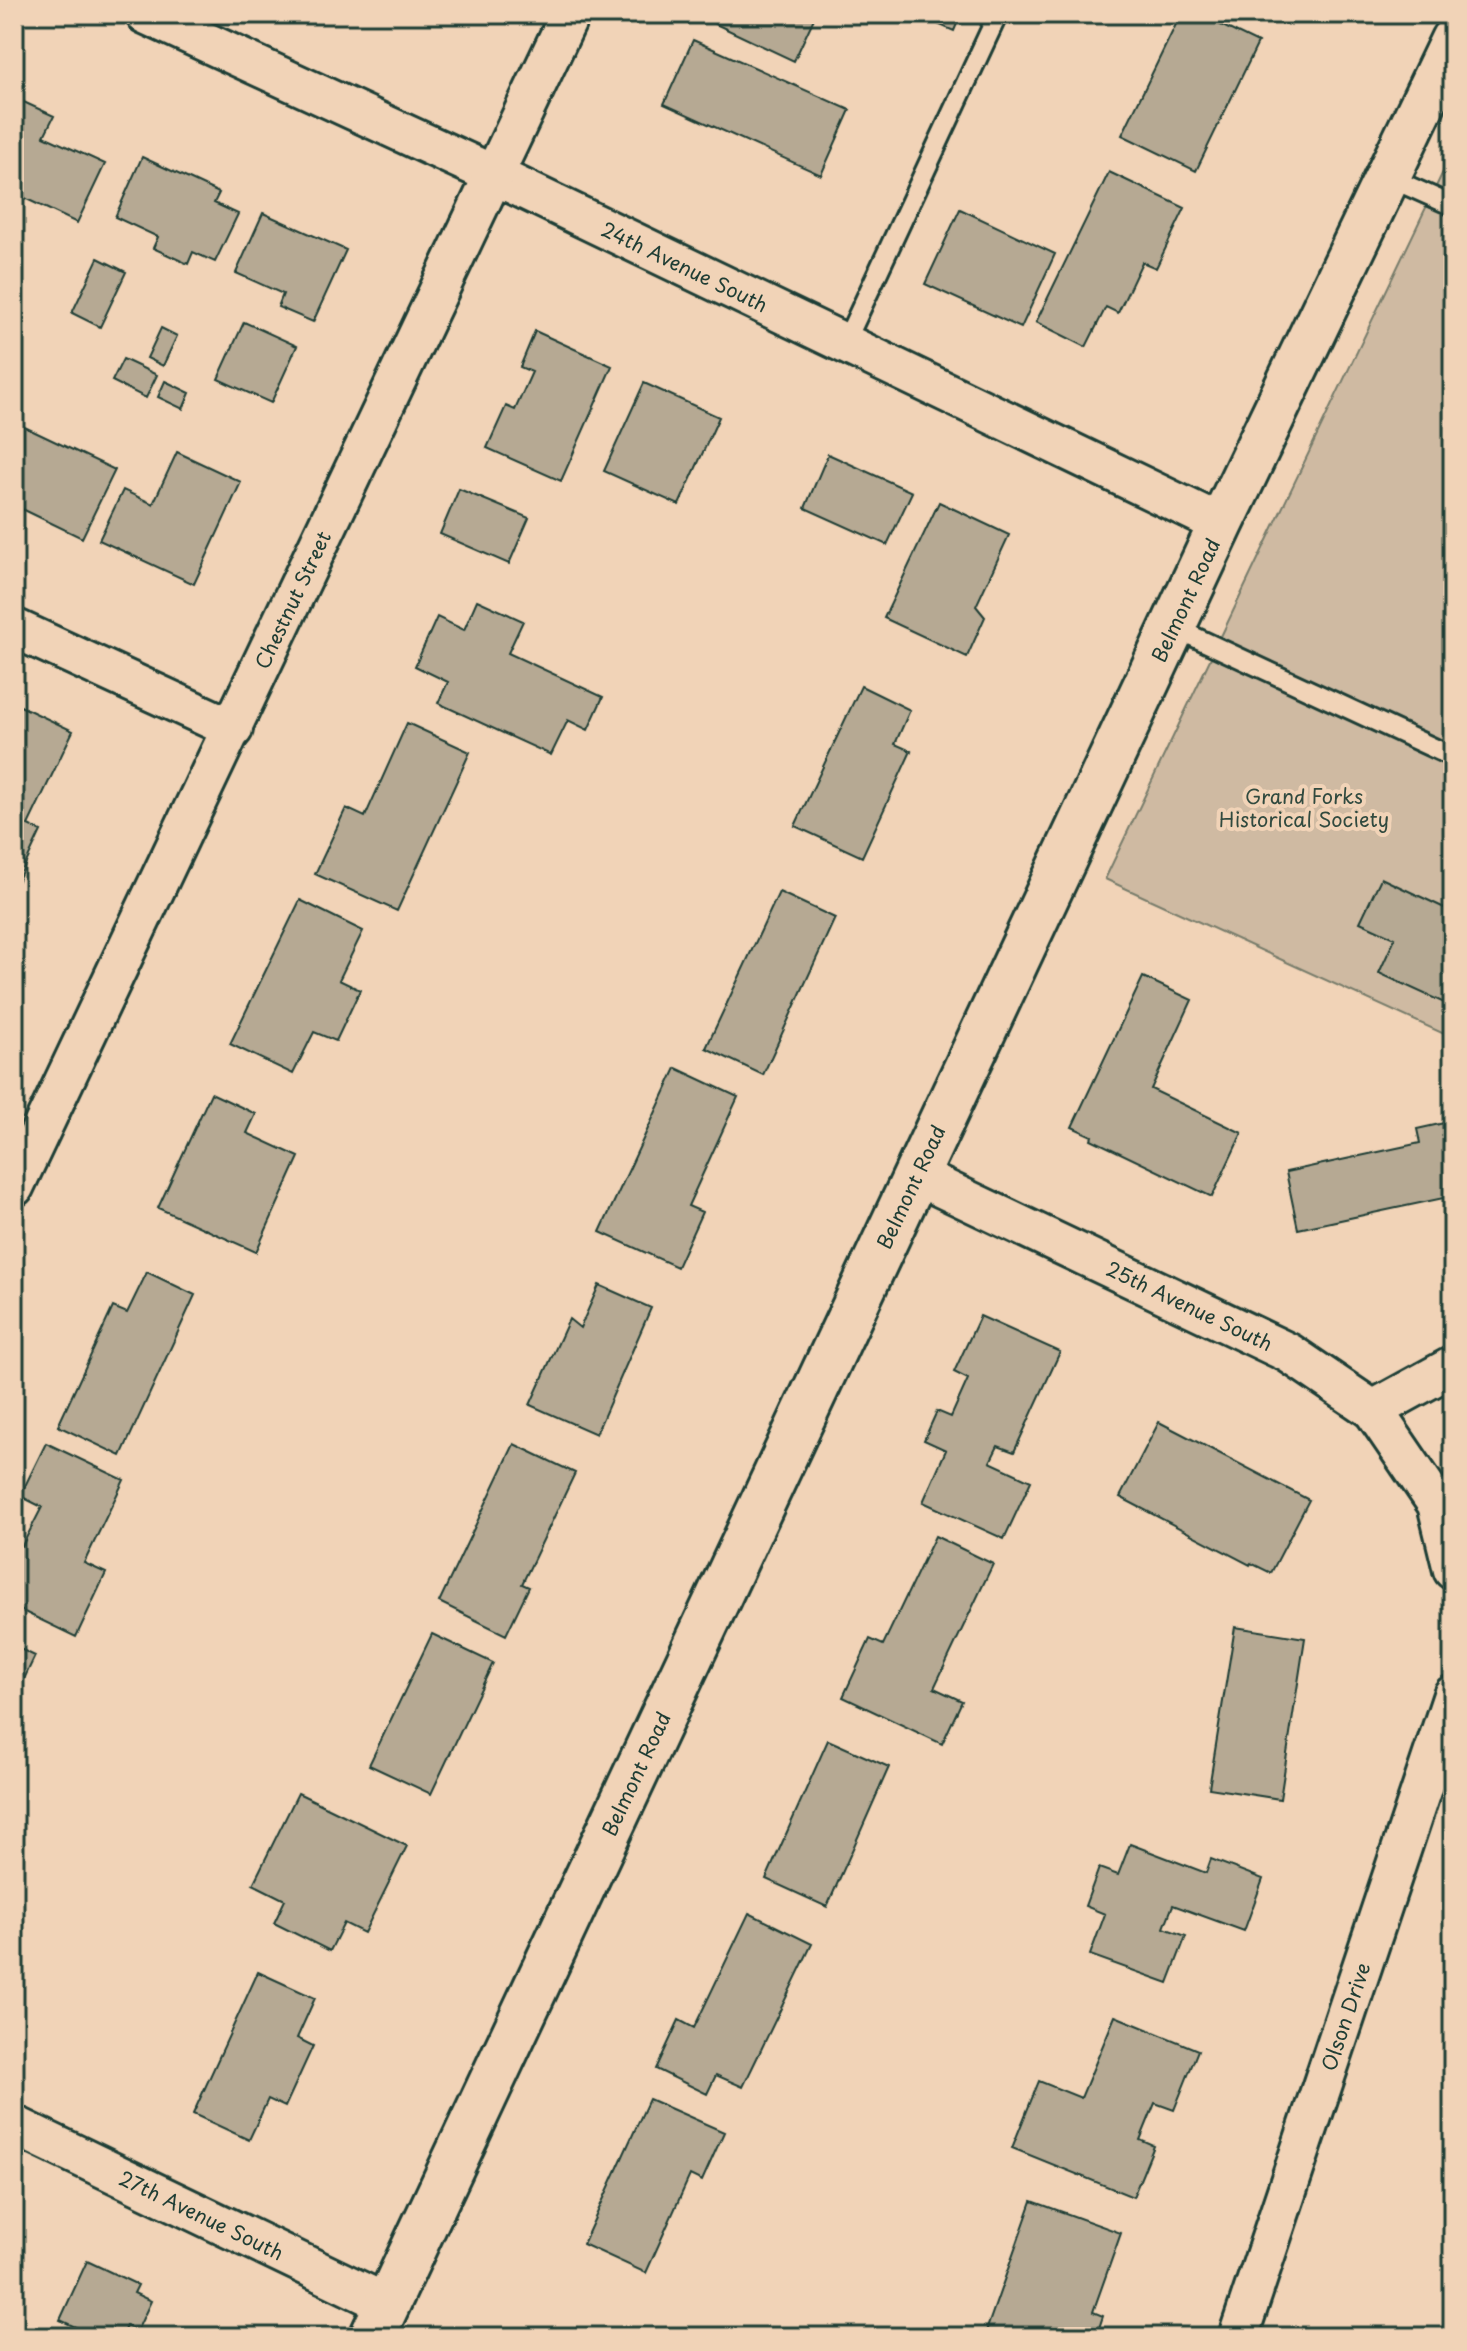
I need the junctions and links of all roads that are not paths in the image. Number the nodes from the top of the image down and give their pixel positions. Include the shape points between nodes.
1 (145, 14) edge
2 (570, 14) edge
3 (998, 14) edge
4 (1453, 40) edge
5 (492, 174) junction
6 (1388, 177) junction
7 (1453, 206) edge
8 (845, 343) junction
9 (1221, 524) junction
10 (1173, 627) junction
11 (14, 628) edge
12 (233, 729) junction
13 (1453, 757) edge
14 (917, 1176) junction
15 (14, 1187) edge
16 (1453, 1366) edge
17 (1373, 1410) junction
18 (1453, 1570) edge
19 (1453, 1695) edge
20 (14, 2125) edge
21 (380, 2320) edge
22 (1238, 2337) edge

1 - 5 street, 24th Avenue South
2 - 5 street, Chestnut Street
3 - 8 lane
4 - 6 street, Belmont Road
5 - 8 street, 24th Avenue South
5 - 12 street, Chestnut Street
6 - 7 lane
6 - 9 street, Belmont Road
8 - 9 street, 24th Avenue South
9 - 10 street, Belmont Road
10 - 13 lane
10 - 14 street, Belmont Road
11 - 12 street
12 - 15 street, Chestnut Street
14 - 17 street, 25th Avenue South via 1289,1353
14 - 21 street, Belmont Road
16 - 17 street
17 - 18 street via 1437,1504
19 - 22 street, Olson Drive
20 - 21 street, 27th Avenue South

